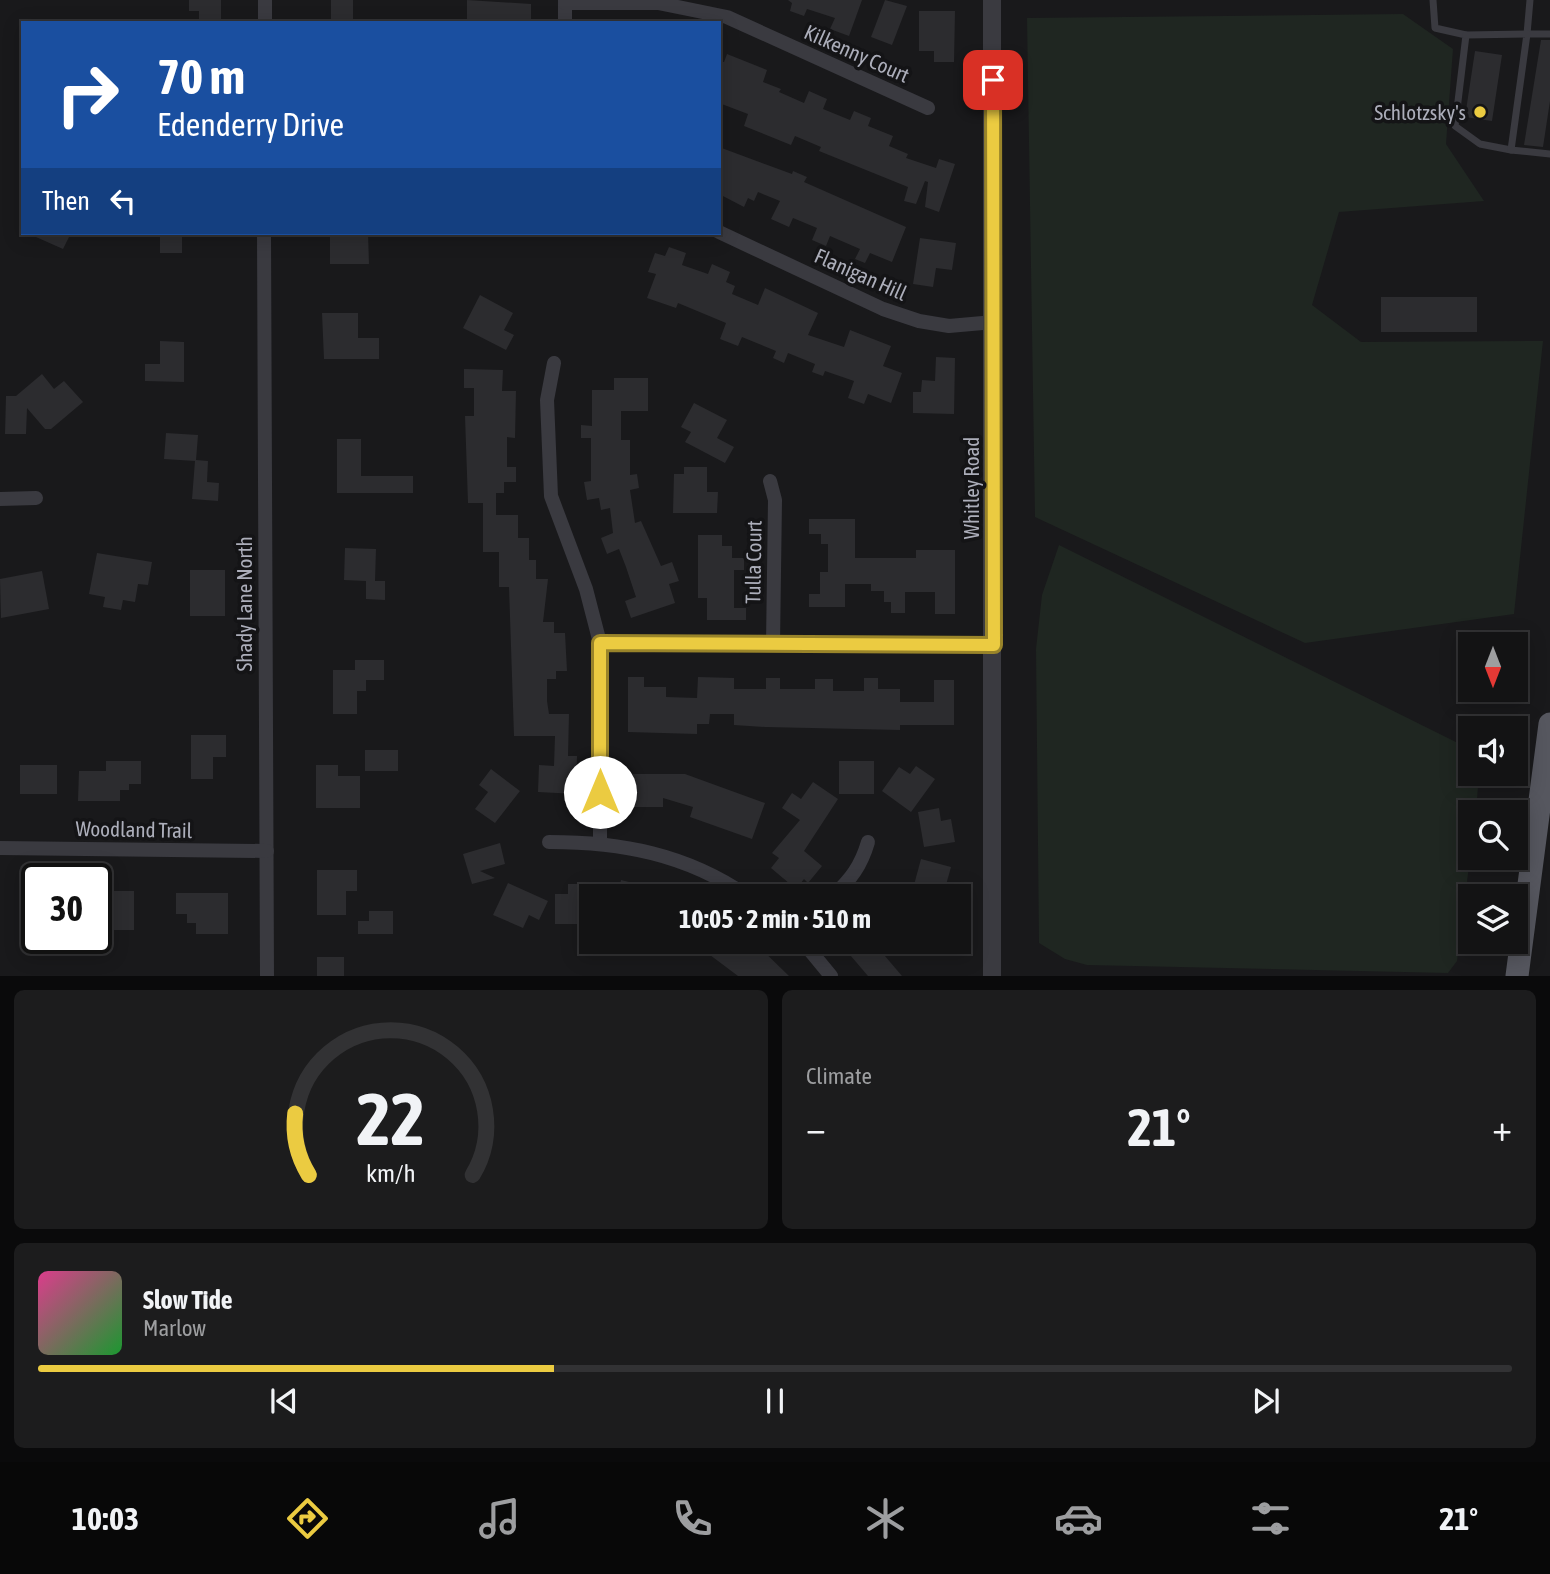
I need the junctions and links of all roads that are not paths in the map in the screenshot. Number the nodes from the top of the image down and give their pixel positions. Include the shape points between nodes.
1 (265, 0) edge
2 (992, 0) edge
3 (1433, 0) edge
4 (1530, 0) edge
5 (565, 1) edge
6 (265, 21) edge
7 (565, 21) edge
8 (1527, 34) junction
9 (1550, 34) edge
10 (1466, 35) junction
11 (928, 108) dead end
12 (1511, 150) junction
13 (1550, 154) edge
14 (721, 233) edge
15 (264, 235) edge
16 (994, 322) junction
17 (554, 363) dead end
18 (770, 481) dead end
19 (36, 498) dead end
20 (0, 499) edge
21 (600, 643) junction
22 (773, 644) junction
23 (994, 645) junction
24 (1550, 724) edge
25 (549, 842) dead end
26 (600, 842) junction
27 (868, 842) dead end
28 (0, 848) edge
29 (267, 851) junction
30 (724, 884) edge
31 (845, 884) edge
32 (813, 954) edge
33 (267, 975) edge
34 (831, 975) edge
35 (992, 975) edge
36 (1517, 975) edge

1 - 6 street
2 - 16 street, Whitley Road
3 - 10 lane via 1435,28
4 - 8 lane
5 - 7 street
5 - 11 street, Kilkenny Court via 658,3 727,17
8 - 9 lane
8 - 10 lane
8 - 12 lane
10 - 12 lane via 1455,126 1480,144
12 - 13 lane
14 - 16 street, Flanigan Hill via 883,309 919,321 949,326
15 - 29 street, Shady Lane North
16 - 23 street, Whitley Road
17 - 21 street via 547,400 551,496 586,589
18 - 22 street, Tulla Court via 775,500
19 - 20 street
21 - 22 street
21 - 26 street
22 - 23 street
23 - 35 street, Whitley Road
24 - 36 main road
25 - 26 street
26 - 30 street via 650,850
27 - 31 street via 862,862
28 - 29 street, Woodland Trail
29 - 33 street, Shady Lane North
32 - 34 street

